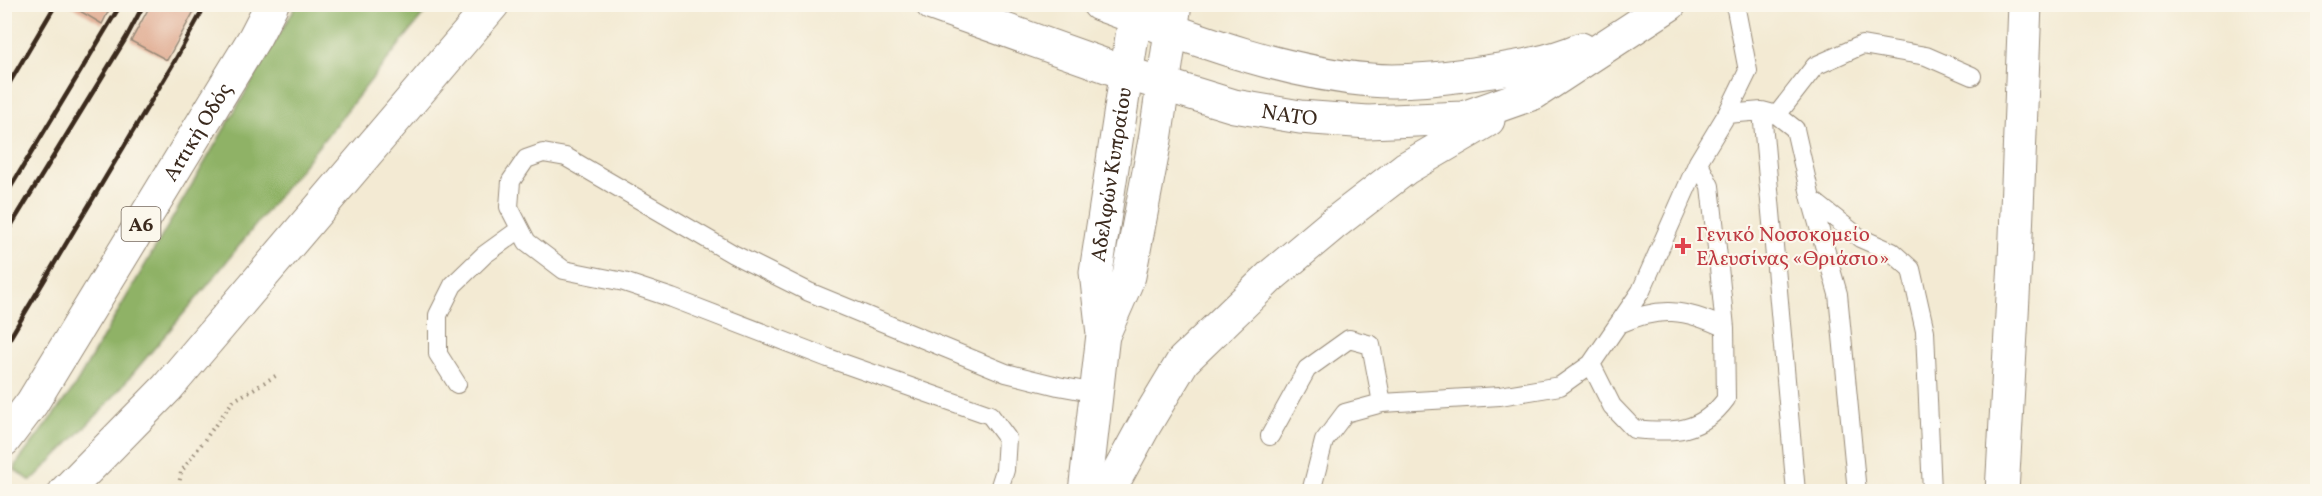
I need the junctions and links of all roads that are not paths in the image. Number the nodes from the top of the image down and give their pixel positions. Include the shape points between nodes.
1 (272, 4) edge
2 (493, 4) edge
3 (932, 4) edge
4 (1099, 4) edge
5 (1670, 4) edge
6 (1735, 4) edge
7 (2025, 4) edge
8 (1136, 11) edge
9 (1174, 18) edge
10 (1637, 24) junction
11 (1126, 73) junction
12 (1972, 76) dead end
13 (1163, 84) junction
14 (1534, 93) junction
15 (1769, 113) junction
16 (1727, 114) junction
17 (1698, 162) junction
18 (1811, 199) junction
19 (520, 229) junction
20 (1618, 325) junction
21 (1725, 328) junction
22 (1103, 334) junction
23 (1591, 364) junction
24 (458, 384) dead end
25 (1097, 393) junction
26 (1382, 403) junction
27 (1270, 436) dead end
28 (4, 440) edge
29 (65, 492) edge
30 (998, 492) edge
31 (1085, 492) edge
32 (1108, 492) edge
33 (1311, 492) edge
34 (1796, 492) edge
35 (1857, 492) edge
36 (1932, 492) edge
37 (2002, 492) edge

1 - 28 main road, Αττική Οδός / Α6 via 38,392
2 - 29 main road via 167,387
3 - 11 main road, ΝΑΤΟ
4 - 8 main road, ΝΑΤΟ
5 - 10 main road, ΝΑΤΟ
6 - 16 lane via 1748,71
7 - 37 main road
8 - 9 main road, ΝΑΤΟ
8 - 11 main road, Αδελφών Κυπραίου
9 - 10 main road, ΝΑΤΟ via 1281,65 1372,80 1509,69 1561,58
9 - 13 main road, Αδελφών Κυπραίου
10 - 14 main road, ΝΑΤΟ
11 - 13 main road, ΝΑΤΟ
11 - 22 main road, Αδελφών Κυπραίου via 1096,272
12 - 15 lane via 1926,56 1862,45 1815,66
13 - 14 main road, ΝΑΤΟ via 1234,106 1300,117 1368,122 1463,117
13 - 22 main road, Αδελφών Κυπραίου via 1129,276
14 - 32 main road via 1406,168 1271,276 1183,361
15 - 16 lane
15 - 18 lane via 1795,129
15 - 34 lane
16 - 17 lane
17 - 20 lane via 1641,291
17 - 21 lane via 1710,186
18 - 35 lane via 1839,294
18 - 36 lane via 1860,238 1892,252 1911,269 1925,331
19 - 24 lane via 484,255 453,285 438,315 438,354
19 - 25 lane via 509,207 511,181 526,159 543,153 566,157 733,254 809,292 1006,373
19 - 30 lane via 527,242 564,270 624,282 672,298 990,416 1007,438 1005,470
20 - 21 lane via 1640,315 1674,311
20 - 23 lane
21 - 23 lane via 1726,399 1703,422 1668,432 1634,429 1612,406
22 - 25 main road, Αδελφών Κυπραίου
23 - 26 lane via 1560,386 1500,396
25 - 31 main road, Αδελφών Κυπραίου
26 - 27 lane via 1371,345 1349,339 1306,369
26 - 33 lane via 1345,413 1324,441

